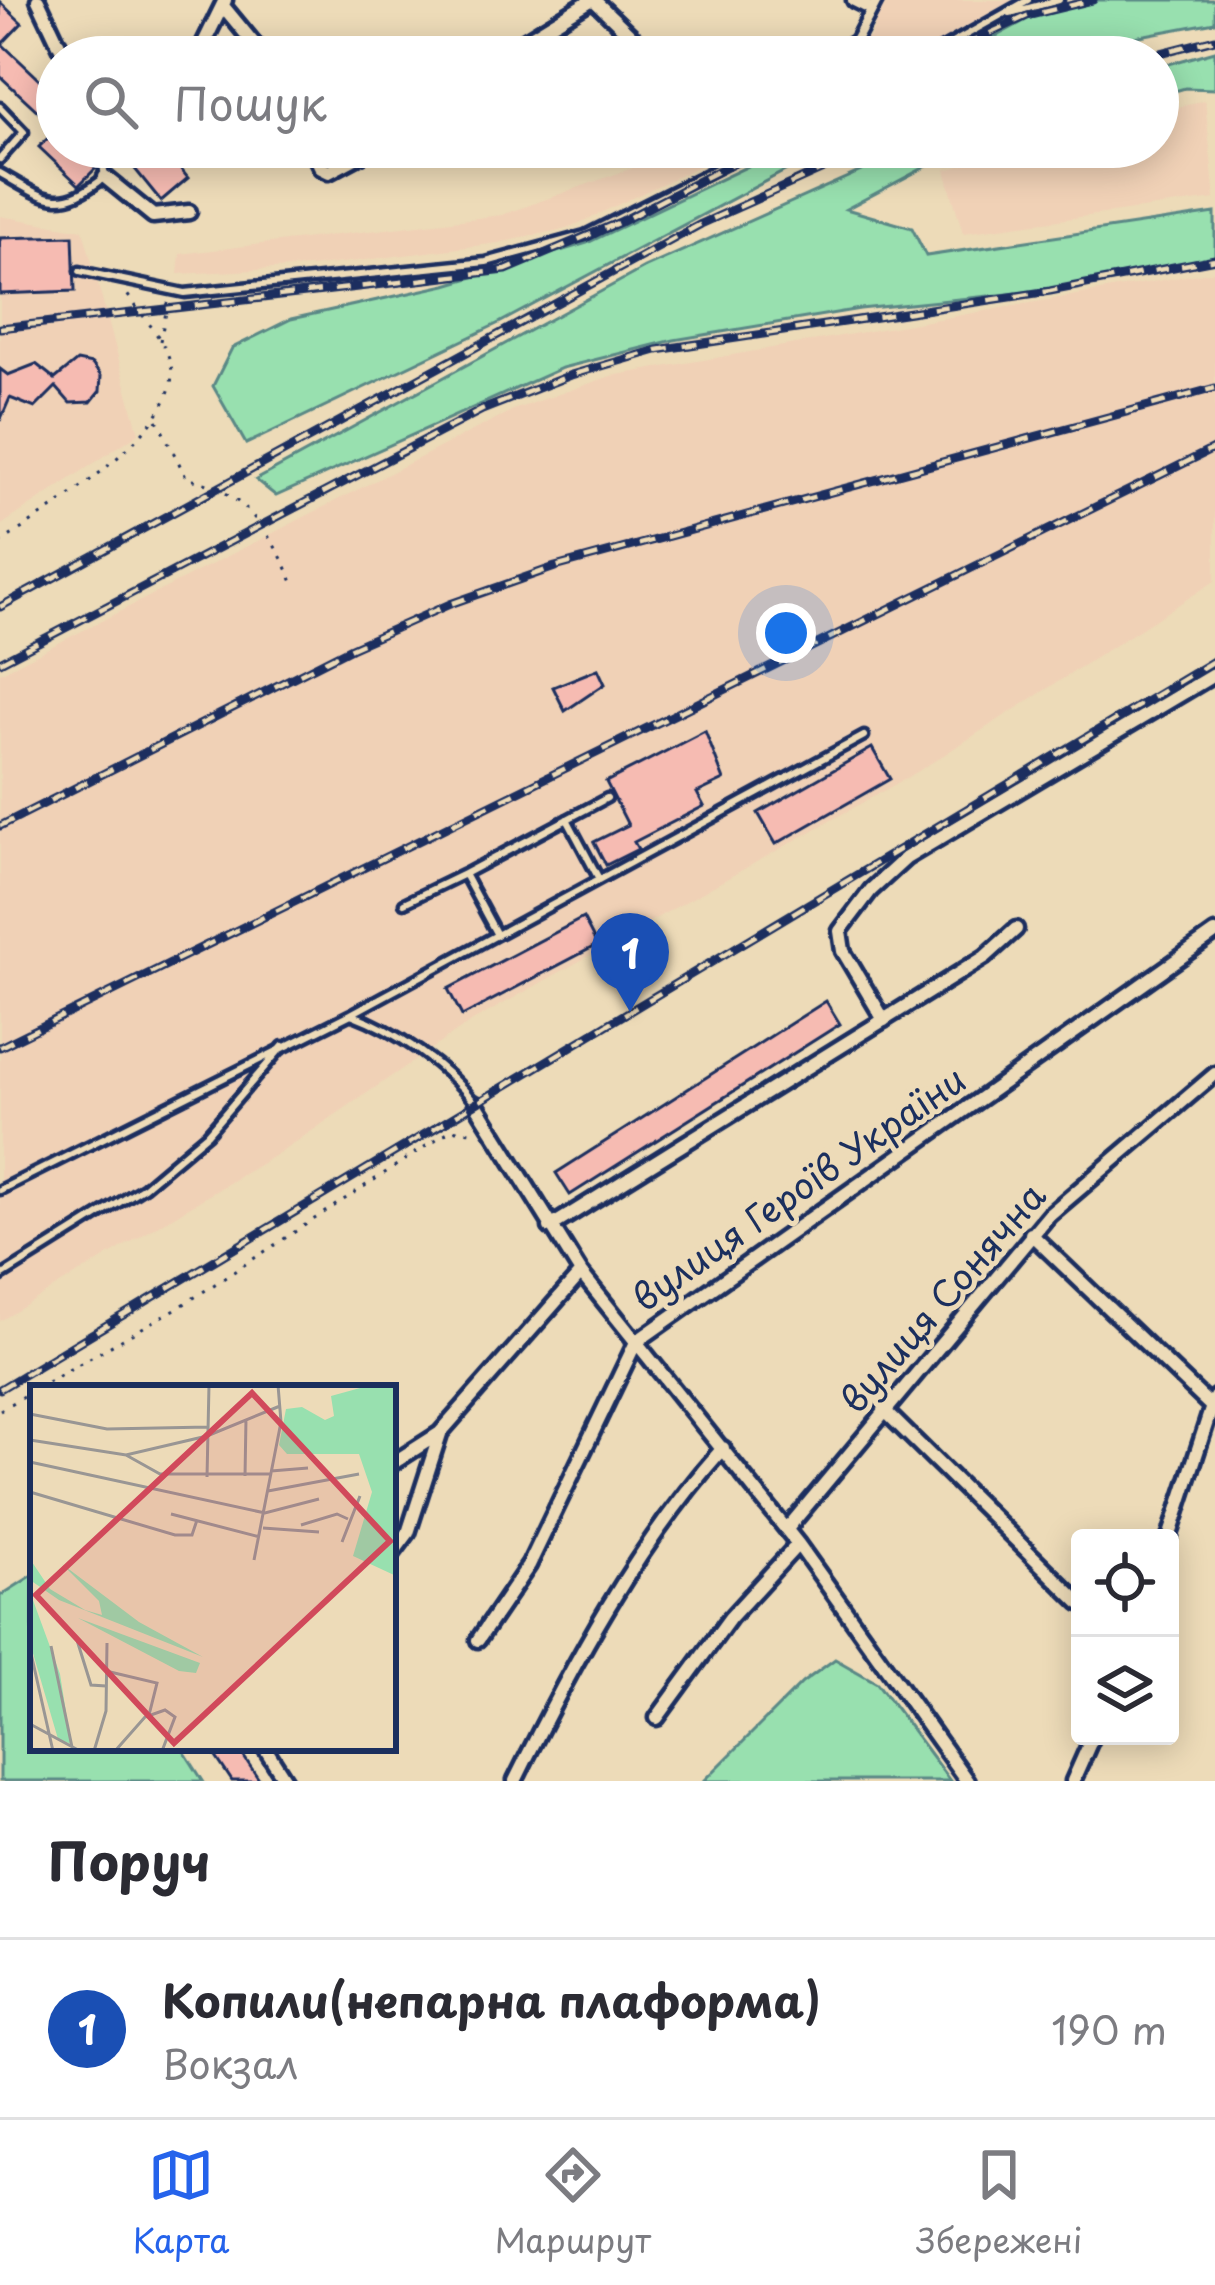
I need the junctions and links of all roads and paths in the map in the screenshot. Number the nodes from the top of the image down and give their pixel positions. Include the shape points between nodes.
1 (38, 0) edge
2 (592, 0) edge
3 (1028, 0) edge
4 (1059, 0) edge
5 (866, 2) edge
6 (224, 3) edge
7 (1003, 14) junction
8 (55, 36) edge
9 (208, 36) edge
10 (249, 36) edge
11 (533, 36) edge
12 (631, 36) edge
13 (857, 36) edge
14 (964, 36) edge
15 (0, 107) edge
16 (0, 159) edge
17 (104, 168) edge
18 (718, 168) edge
19 (0, 173) edge
20 (105, 177) junction
21 (189, 212) dead end
22 (80, 271) dead end
23 (117, 278) junction
24 (171, 290) junction
25 (159, 344) junction
26 (157, 418) junction
27 (0, 543) edge
28 (293, 582) dead end
29 (1215, 674) edge
30 (864, 736) dead end
31 (607, 798) dead end
32 (567, 819) junction
33 (464, 874) junction
34 (599, 880) junction
35 (404, 903) dead end
36 (1016, 929) dead end
37 (1215, 932) edge
38 (497, 935) junction
39 (351, 1014) junction
40 (884, 1020) junction
41 (286, 1043) junction
42 (1215, 1074) edge
43 (476, 1104) joint
44 (494, 1136) junction
45 (0, 1190) edge
46 (550, 1227) junction
47 (1031, 1234) junction
48 (581, 1273) junction
49 (0, 1277) edge
50 (636, 1342) junction
51 (42, 1385) edge
52 (30, 1392) edge
53 (1214, 1404) edge
54 (0, 1410) edge
55 (884, 1410) junction
56 (440, 1433) junction
57 (723, 1448) junction
58 (396, 1461) edge
59 (787, 1529) junction
60 (1171, 1529) edge
61 (799, 1544) junction
62 (396, 1549) edge
63 (1071, 1594) edge
64 (478, 1640) dead end
65 (657, 1718) dead end
66 (1089, 1745) edge
67 (267, 1751) edge
68 (286, 1781) edge
69 (515, 1781) edge
70 (967, 1781) edge
71 (1072, 1781) edge

1 - 8 street
2 - 11 street
2 - 12 street
3 - 7 lane
4 - 7 lane
5 - 13 street
6 - 9 street
6 - 10 street
7 - 14 lane
15 - 16 lane via 24,132
17 - 20 lane
18 - 24 lane via 585,235 486,262
19 - 20 lane via 48,201 71,200
20 - 21 street via 153,216
22 - 23 lane
23 - 24 lane
23 - 25 path
24 - 25 path
25 - 26 path via 171,362
26 - 27 path via 133,445
26 - 28 path via 187,479 224,488 280,552
29 - 40 street via 906,858 871,890 840,931
30 - 34 lane
31 - 32 lane
32 - 33 lane
32 - 34 lane
33 - 35 lane
33 - 38 lane
34 - 38 lane
36 - 40 street
37 - 50 street, вулиця Героїв України
38 - 39 lane
39 - 41 lane
39 - 43 lane via 383,1026
40 - 46 street
41 - 45 lane
41 - 49 lane via 206,1134 144,1187
42 - 47 street, вулиця Сонячна
43 - 44 street
44 - 46 street
44 - 51 path via 452,1129 186,1303
46 - 48 street
47 - 53 street
47 - 55 street, вулиця Сонячна
48 - 50 street
48 - 56 street, вулиця Героїв України
50 - 57 street
50 - 64 street, вулиця Героїв України via 529,1565
52 - 54 path
53 - 60 street
55 - 59 street, вулиця Сонячна
55 - 63 street
56 - 58 street, вулиця Героїв України
56 - 62 street, вулиця Героїв України
57 - 59 street
57 - 69 street via 659,1526
59 - 61 street
61 - 65 street via 730,1618
61 - 70 street
66 - 71 street
67 - 68 street

